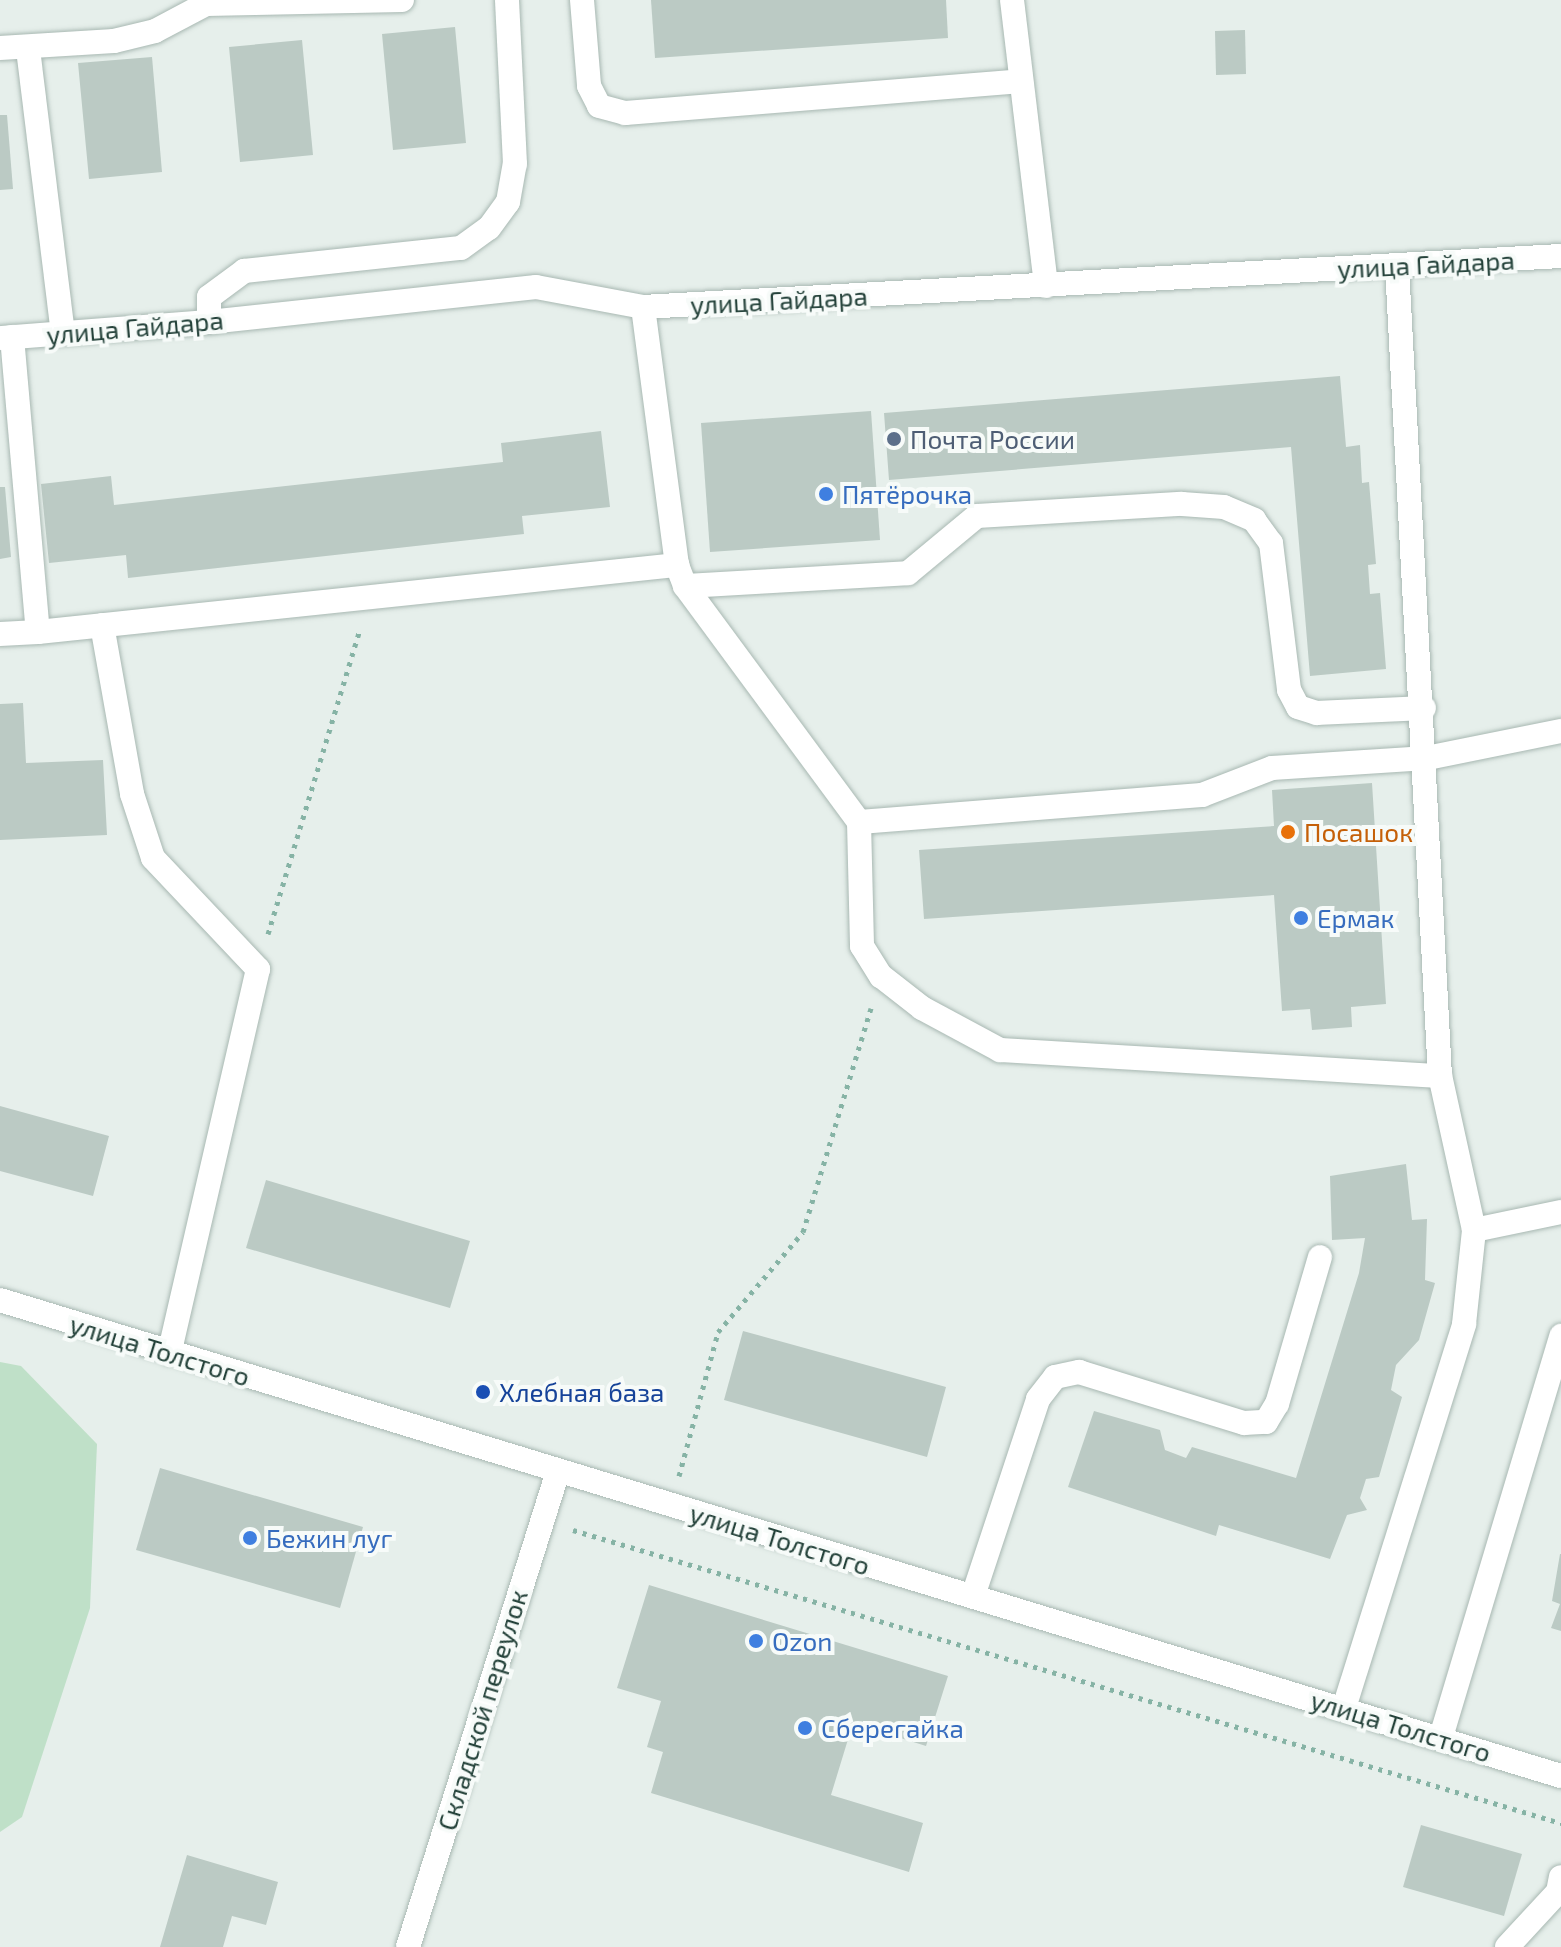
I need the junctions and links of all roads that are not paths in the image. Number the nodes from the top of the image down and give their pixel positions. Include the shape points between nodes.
1 (402, 0) edge
2 (507, 0) edge
3 (582, 0) edge
4 (1012, 0) edge
5 (0, 48) edge
6 (28, 49) junction
7 (1019, 81) junction
8 (1561, 256) edge
9 (1397, 266) junction
10 (1046, 286) junction
11 (643, 307) junction
12 (209, 322) junction
13 (63, 333) junction
14 (6, 337) edge
15 (681, 575) junction
16 (102, 625) junction
17 (38, 632) junction
18 (0, 634) edge
19 (1424, 708) junction
20 (1561, 731) edge
21 (1427, 758) junction
22 (859, 822) junction
23 (1440, 1076) junction
24 (1561, 1212) edge
25 (1474, 1230) junction
26 (1320, 1257) dead end
27 (0, 1300) edge
28 (1561, 1336) edge
29 (169, 1353) junction
30 (557, 1473) junction
31 (973, 1596) junction
32 (1344, 1708) junction
33 (1441, 1737) junction
34 (1561, 1776) edge
35 (1560, 1890) edge
36 (408, 1947) edge
37 (1507, 1947) edge

1 - 6 street via 206,4 155,31 114,41
2 - 12 street via 515,164 508,202 489,228 461,248 244,271 209,297
3 - 7 street via 589,86 599,106 625,113
4 - 7 street
5 - 6 street
6 - 13 street
7 - 10 street
8 - 9 street, улица Гайдара
9 - 10 street, улица Гайдара
9 - 19 street
10 - 11 street, улица Гайдара
11 - 12 street, улица Гайдара via 536,287
11 - 15 street
12 - 13 street, улица Гайдара
13 - 14 street, улица Гайдара
14 - 17 street
15 - 16 street via 370,597
15 - 19 street via 908,573 977,516 1182,504 1224,507 1254,520 1271,543 1289,690 1298,707 1317,713
15 - 22 street
16 - 17 street
16 - 29 street via 132,794 153,858 258,969
17 - 18 street
19 - 21 street
20 - 21 street
21 - 22 street via 1272,768 1202,795
21 - 23 street
22 - 23 street via 862,946 881,976 922,1008 1000,1050
23 - 25 street
24 - 25 street
25 - 32 street via 1464,1324
26 - 31 street via 1277,1404 1266,1422 1244,1423 1079,1372 1055,1377 1038,1399
27 - 29 street, улица Толстого
28 - 33 street
29 - 30 street, улица Толстого
30 - 31 street, улица Толстого
30 - 36 street, Складской переулок
31 - 32 street, улица Толстого
32 - 33 street, улица Толстого
33 - 34 street, улица Толстого
35 - 37 street

